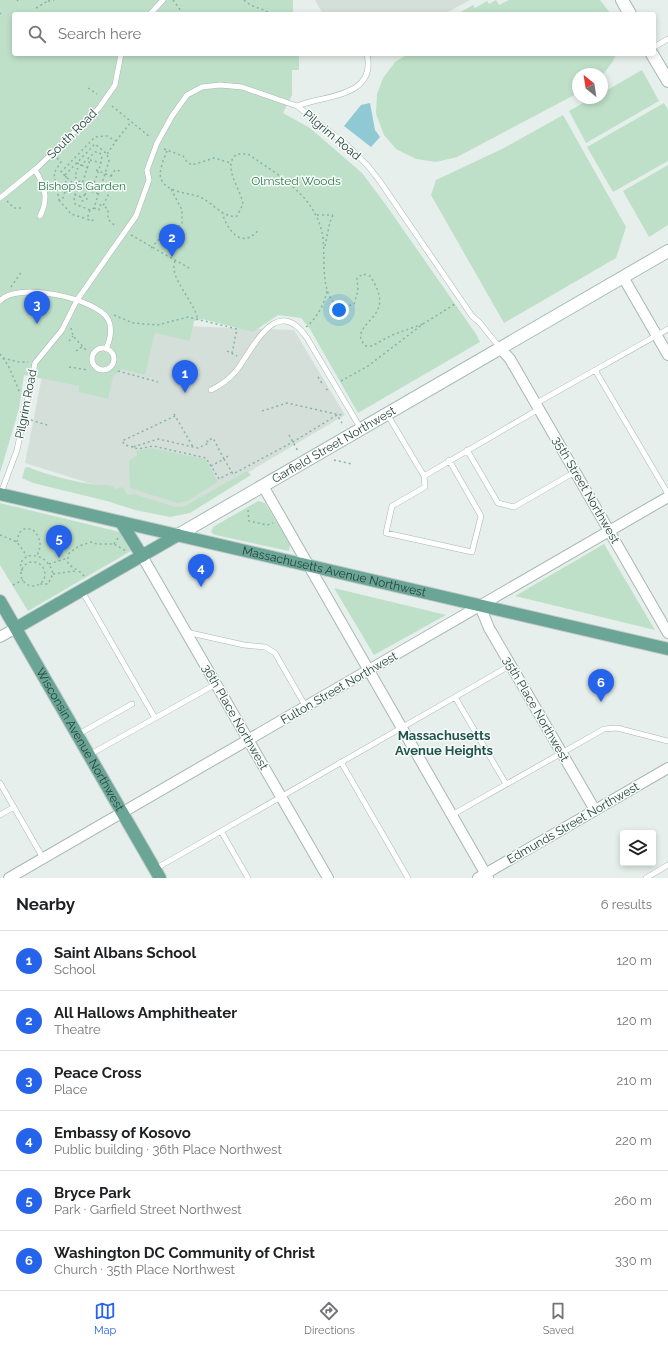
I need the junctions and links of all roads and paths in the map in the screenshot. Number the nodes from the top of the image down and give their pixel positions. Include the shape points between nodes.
1 (47, 0) edge
2 (54, 0) edge
3 (163, 0) edge
4 (173, 0) edge
5 (244, 0) edge
6 (36, 8) dead end
7 (181, 11) dead end
8 (152, 12) edge
9 (267, 12) edge
10 (668, 39) edge
11 (656, 46) edge
12 (120, 56) edge
13 (367, 56) edge
14 (653, 56) edge
15 (668, 81) edge
16 (88, 88) dead end
17 (96, 94) dead end
18 (112, 106) dead end
19 (297, 106) junction
20 (131, 122) junction
21 (99, 138) junction
22 (150, 138) dead end
23 (116, 141) junction
24 (96, 144) junction
25 (101, 149) junction
26 (164, 149) dead end
27 (167, 151) junction
28 (98, 152) junction
29 (52, 154) junction
30 (92, 154) junction
31 (107, 154) junction
32 (90, 160) junction
33 (77, 163) junction
34 (101, 163) junction
35 (231, 163) junction
36 (81, 165) junction
37 (89, 168) junction
38 (35, 170) junction
39 (97, 171) junction
40 (121, 171) dead end
41 (105, 174) junction
42 (66, 176) junction
43 (111, 176) junction
44 (89, 182) dead end
45 (82, 184) junction
46 (88, 186) junction
47 (77, 187) junction
48 (81, 188) junction
49 (87, 189) junction
50 (171, 189) junction
51 (65, 191) junction
52 (99, 194) junction
53 (75, 195) junction
54 (85, 195) junction
55 (81, 197) junction
56 (3, 199) edge
57 (59, 200) junction
58 (83, 201) junction
59 (103, 206) junction
60 (81, 207) junction
61 (22, 208) dead end
62 (94, 208) junction
63 (90, 210) junction
64 (222, 212) junction
65 (317, 215) junction
66 (40, 216) dead end
67 (95, 218) dead end
68 (87, 219) junction
69 (114, 225) dead end
70 (259, 228) dead end
71 (135, 238) dead end
72 (151, 248) junction
73 (324, 248) junction
74 (668, 251) edge
75 (175, 261) junction
76 (189, 268) dead end
77 (22, 271) dead end
78 (623, 277) junction
79 (10, 288) dead end
80 (327, 292) junction
81 (1, 298) edge
82 (77, 300) junction
83 (457, 303) dead end
84 (109, 312) dead end
85 (198, 320) junction
86 (423, 324) junction
87 (71, 326) dead end
88 (668, 329) edge
89 (302, 330) junction
90 (657, 335) junction
91 (73, 336) junction
92 (69, 341) dead end
93 (82, 347) junction
94 (106, 349) junction
95 (501, 349) junction
96 (76, 351) dead end
97 (87, 351) dead end
98 (227, 351) dead end
99 (232, 353) junction
100 (0, 354) edge
101 (668, 355) edge
102 (237, 356) dead end
103 (3, 358) junction
104 (31, 362) dead end
105 (69, 367) dead end
106 (88, 370) dead end
107 (595, 370) junction
108 (118, 371) dead end
109 (318, 377) dead end
110 (341, 381) dead end
111 (158, 382) dead end
112 (323, 385) dead end
113 (211, 390) dead end
114 (20, 393) dead end
115 (537, 407) junction
116 (262, 411) dead end
117 (345, 412) dead end
118 (387, 414) junction
119 (31, 420) dead end
120 (342, 423) dead end
121 (50, 426) dead end
122 (362, 429) junction
123 (289, 435) dead end
124 (293, 442) junction
125 (133, 447) junction
126 (193, 447) junction
127 (298, 451) dead end
128 (465, 451) junction
129 (228, 456) dead end
130 (224, 459) junction
131 (334, 460) dead end
132 (449, 460) junction
133 (352, 464) dead end
134 (211, 466) junction
135 (232, 472) junction
136 (575, 472) junction
137 (424, 476) junction
138 (263, 486) junction
139 (1, 494) edge
140 (668, 496) edge
141 (248, 510) dead end
142 (121, 522) junction
143 (274, 523) dead end
144 (609, 531) junction
145 (178, 535) junction
146 (0, 536) edge
147 (119, 537) dead end
148 (17, 542) junction
149 (114, 544) junction
150 (128, 552) dead end
151 (27, 556) junction
152 (37, 556) junction
153 (142, 556) junction
154 (68, 558) junction
155 (49, 564) junction
156 (308, 566) junction
157 (22, 571) junction
158 (76, 571) junction
159 (53, 574) junction
160 (85, 577) dead end
161 (23, 580) junction
162 (40, 584) junction
163 (12, 585) dead end
164 (82, 590) junction
165 (0, 601) edge
166 (480, 606) junction
167 (16, 628) junction
168 (185, 631) junction
169 (668, 633) edge
170 (0, 637) edge
171 (668, 649) edge
172 (511, 666) junction
173 (369, 670) junction
174 (216, 684) junction
175 (455, 697) junction
176 (132, 704) dead end
177 (306, 707) junction
178 (155, 718) junction
179 (402, 727) junction
180 (77, 735) junction
181 (249, 740) junction
182 (668, 741) edge
183 (561, 753) junction
184 (89, 755) junction
185 (340, 762) junction
186 (668, 768) edge
187 (0, 783) edge
188 (506, 784) junction
189 (281, 797) junction
190 (14, 807) junction
191 (595, 810) junction
192 (122, 812) junction
193 (0, 815) edge
194 (452, 815) junction
195 (221, 831) junction
196 (43, 858) junction
197 (668, 865) edge
198 (158, 874) edge
199 (484, 876) edge
200 (9, 878) edge
201 (248, 878) edge
202 (328, 878) edge
203 (408, 878) edge
204 (646, 878) edge

1 - 2 path
1 - 6 path
3 - 8 lane
4 - 7 path
5 - 9 path via 248,5
10 - 11 lane
12 - 29 lane, South Road via 115,85 99,108
13 - 19 lane via 369,66 363,82 348,93 312,100
14 - 15 main road
16 - 17 path
18 - 20 path
19 - 82 lane, Pilgrim Road via 242,87 220,85 202,87 187,96 157,143 147,170 149,180 136,216
19 - 95 lane, Pilgrim Road via 346,144 368,166 472,316 480,322
20 - 22 path
20 - 23 path
21 - 23 path via 107,136
21 - 24 path
21 - 42 path via 95,137 61,172
23 - 31 path
24 - 25 path
24 - 33 path
25 - 28 path
25 - 31 path
26 - 27 path
27 - 35 path via 183,156 192,165 214,158
27 - 50 path via 160,174 162,181
28 - 30 path
28 - 34 path via 102,156
29 - 38 lane, South Road
29 - 57 path via 61,162 54,173
30 - 32 path
30 - 36 path
31 - 41 path via 110,161
32 - 34 path
32 - 37 path
33 - 36 path
33 - 42 path
34 - 39 path
35 - 64 path via 243,204 237,216
35 - 65 path via 237,154 248,154 301,194
36 - 37 path
36 - 45 path via 74,175
37 - 45 path
38 - 56 lane, South Road
38 - 66 lane via 46,195 46,206
39 - 41 path
39 - 46 path via 93,187
40 - 43 path via 115,170
41 - 43 path
41 - 52 path
42 - 47 path
42 - 51 path
43 - 59 path via 110,191
44 - 46 path
45 - 46 path
45 - 48 path
46 - 49 path
47 - 48 path
47 - 53 path
48 - 49 path
49 - 52 path
49 - 54 path
50 - 64 path via 201,197
50 - 72 path via 182,210 182,224 162,236
51 - 53 path
51 - 57 path via 63,198
52 - 62 path
53 - 55 path
53 - 60 path via 74,202
54 - 55 path
54 - 58 path via 87,199
55 - 58 path
56 - 61 path via 14,208
57 - 68 path via 71,214
58 - 60 path
59 - 62 path via 100,205 99,210
59 - 69 path via 108,209 108,219
60 - 63 path
62 - 63 path
63 - 68 path
64 - 70 path via 228,228 237,237 250,236
65 - 73 path via 323,233
65 - 73 path via 333,216
67 - 68 path via 92,221
71 - 72 path
72 - 75 path
73 - 80 path
74 - 78 main road, Garfield Street Northwest
75 - 76 path
75 - 85 path via 174,271 197,312
77 - 79 path
78 - 90 street
78 - 95 main road, Garfield Street Northwest
80 - 86 path via 336,306 347,307 354,304 356,299 357,278 363,274 370,276 378,290 379,306 363,327 361,334 366,346 372,346 392,335
80 - 89 path via 318,313
81 - 82 lane via 27,292 48,293
82 - 94 lane via 102,312 109,320 111,331
82 - 139 lane, Pilgrim Road via 62,330 34,363 17,450
83 - 86 path
84 - 85 path via 133,323 148,325 188,317
85 - 99 path via 236,329
86 - 110 path via 368,366
87 - 91 path
88 - 90 lane
89 - 113 lane via 289,321 279,321 265,330 235,372
89 - 122 lane
90 - 101 street
90 - 107 lane
91 - 92 path
91 - 93 path
93 - 96 path
93 - 97 path
94 - 94 lane via 99,349 93,357 95,367 101,370 111,367 114,360 112,353
95 - 115 street, 35th Street Northwest via 510,359
95 - 118 main road, Garfield Street Northwest
98 - 99 path
99 - 102 path
100 - 103 path
103 - 104 path
103 - 114 path
105 - 106 path
107 - 115 lane
107 - 140 lane
108 - 111 path
109 - 112 path
115 - 128 lane
115 - 136 street, 35th Street Northwest
116 - 117 path via 287,403 340,415
118 - 122 main road, Garfield Street Northwest
118 - 137 lane
119 - 121 path
120 - 124 path via 337,415
122 - 138 main road, Garfield Street Northwest
123 - 124 path
124 - 127 path
124 - 135 path via 233,474
125 - 126 path via 158,439
125 - 126 path via 122,442 175,415
125 - 134 path via 138,449 153,446 206,458
126 - 130 path via 198,448 213,438
128 - 132 lane
128 - 136 lane via 498,502 514,507
129 - 130 path
130 - 134 path
130 - 135 path
131 - 133 path
132 - 137 lane
132 - 137 lane via 481,516 472,552 386,533 392,506 425,487
134 - 135 path via 219,479
136 - 144 street, 35th Street Northwest
138 - 145 main road, Garfield Street Northwest
138 - 156 street
139 - 142 main road, Massachusetts Avenue Northwest
140 - 144 street, Fulton Street Northwest
141 - 143 path via 249,521 267,525
142 - 145 main road, Massachusetts Avenue Northwest
142 - 153 main road
144 - 166 street, Fulton Street Northwest
144 - 169 street, 35th Street Northwest
145 - 153 main road, Garfield Street Northwest
145 - 156 main road, Massachusetts Avenue Northwest
146 - 148 path
147 - 149 path
148 - 151 path
148 - 152 path via 18,533 24,529 32,529 39,536 41,544
149 - 150 path
149 - 154 path via 91,542 79,546 68,554
151 - 152 path
151 - 157 path via 20,563
152 - 155 path
153 - 164 main road, Garfield Street Northwest
153 - 168 street, 36th Place Northwest
154 - 155 path
154 - 158 path via 68,563
155 - 159 path
156 - 166 main road, Massachusetts Avenue Northwest
156 - 173 street
157 - 161 path
157 - 162 path via 29,563 40,565 45,575
158 - 159 path
158 - 160 path
159 - 162 path via 48,584
161 - 162 path via 28,585
161 - 163 path
164 - 167 main road, Garfield Street Northwest
164 - 178 lane
165 - 167 main road, Wisconsin Avenue Northwest
166 - 171 main road, Massachusetts Avenue Northwest
166 - 172 street, 35th Place Northwest
166 - 173 street, Fulton Street Northwest
167 - 170 street, Garfield Street Northwest
167 - 180 main road, Wisconsin Avenue Northwest
168 - 174 street, 36th Place Northwest
168 - 177 lane via 244,645 265,647 276,653
172 - 175 lane
172 - 183 street, 35th Place Northwest
173 - 177 street, Fulton Street Northwest
173 - 179 street
174 - 178 lane
174 - 181 street, 36th Place Northwest
175 - 179 lane
175 - 188 lane
176 - 180 lane
177 - 181 street, Fulton Street Northwest
178 - 184 lane
179 - 185 lane
179 - 194 street
180 - 184 main road, Wisconsin Avenue Northwest
181 - 189 street, 36th Place Northwest
181 - 192 street, Fulton Street Northwest
182 - 183 lane via 617,728 604,729
183 - 188 lane
183 - 191 street, 35th Place Northwest
184 - 192 main road, Wisconsin Avenue Northwest
185 - 189 lane
185 - 203 lane
186 - 191 street, Edmunds Street Northwest
187 - 190 lane
188 - 194 lane
189 - 195 lane
189 - 202 street, 36th Place Northwest
190 - 193 lane
190 - 196 lane
191 - 199 street, Edmunds Street Northwest
192 - 196 street, Fulton Street Northwest
192 - 198 main road, Wisconsin Avenue Northwest
194 - 199 street
195 - 198 lane
195 - 201 lane
196 - 200 street, Fulton Street Northwest
197 - 204 lane

